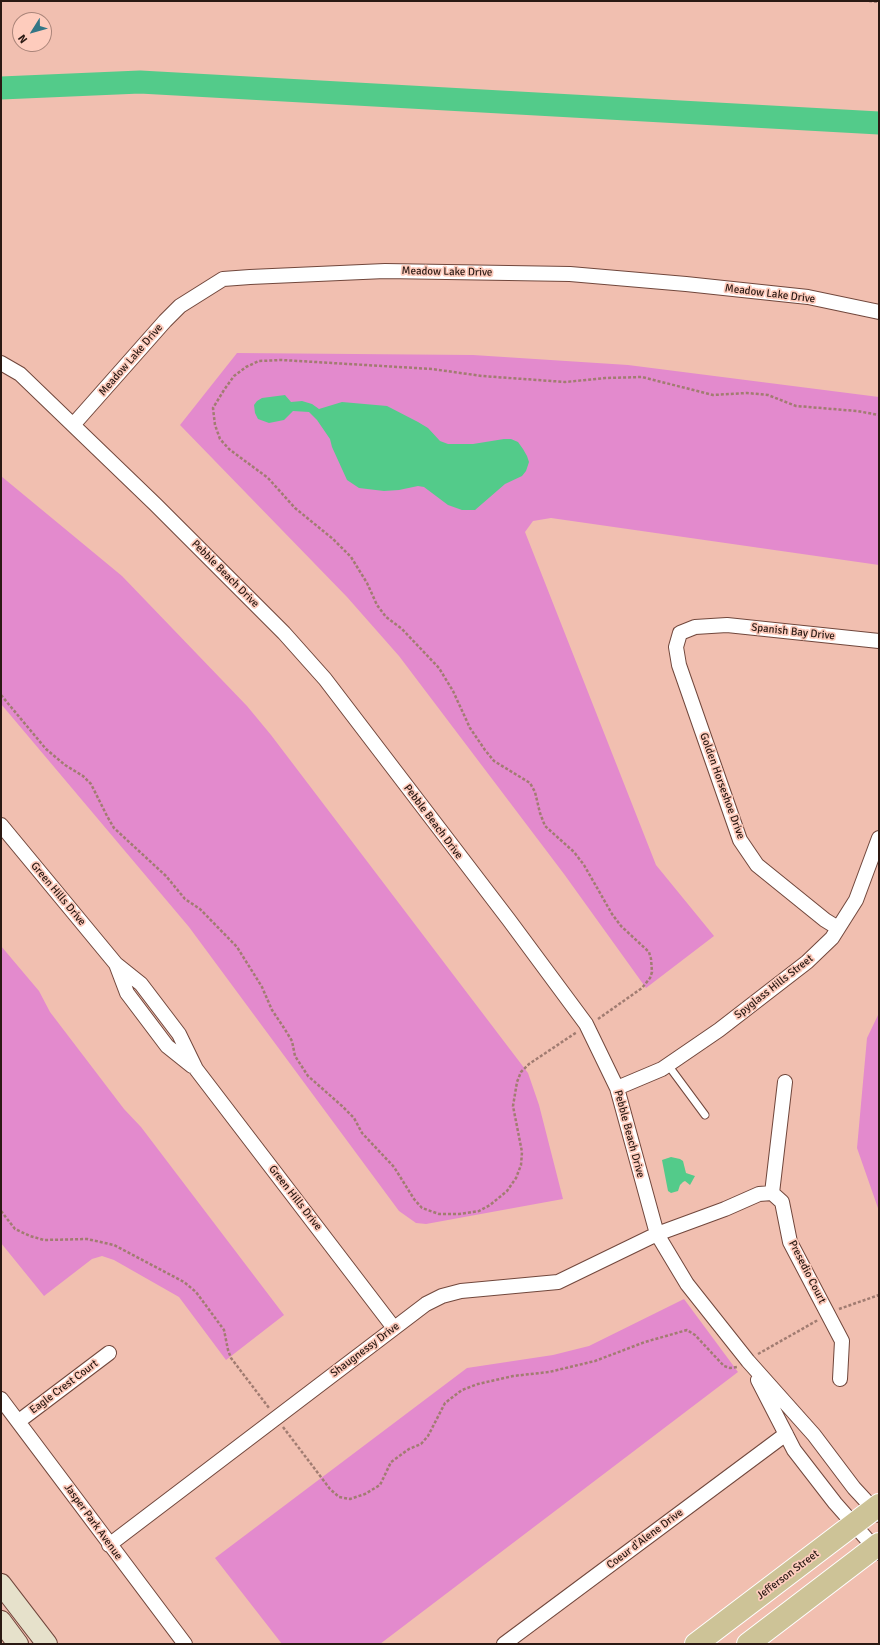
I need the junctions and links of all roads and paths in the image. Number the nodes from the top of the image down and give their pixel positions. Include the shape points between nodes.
1 (869, 1) edge
2 (879, 2) edge
3 (879, 312) edge
4 (1, 363) edge
5 (879, 416) edge
6 (73, 425) junction
7 (707, 626) joint
8 (879, 641) edge
9 (1, 695) edge
10 (1, 825) edge
11 (879, 838) edge
12 (838, 928) junction
13 (587, 1026) junction
14 (668, 1065) junction
15 (785, 1082) dead end
16 (617, 1088) junction
17 (705, 1115) dead end
18 (772, 1193) junction
19 (1, 1211) edge
20 (657, 1234) junction
21 (879, 1295) edge
22 (828, 1314) junction
23 (394, 1328) junction
24 (109, 1353) dead end
25 (748, 1361) junction
26 (840, 1379) dead end
27 (1, 1398) edge
28 (276, 1417) junction
29 (19, 1421) junction
30 (786, 1434) junction
31 (877, 1510) edge
32 (854, 1524) junction
33 (109, 1544) junction
34 (877, 1548) edge
35 (1, 1584) edge
36 (1, 1621) edge
37 (18, 1644) edge
38 (47, 1644) edge
39 (185, 1644) edge
40 (504, 1644) edge
41 (696, 1644) edge
42 (748, 1644) edge

1 - 2 path
3 - 6 street, Meadow Lake Drive via 808,297 570,274 385,271 223,280 180,306
4 - 6 street, Pebble Beach Drive via 20,374
5 - 13 path via 857,411 796,406 768,395 713,395 642,377 565,382 482,376 432,369 282,360 259,362 246,367 234,376 214,408 214,425 220,440 268,478 295,508 351,557 386,617 402,629 439,668 453,690 470,728 485,750 494,761 530,783 545,826 574,852 612,914 649,952 652,972 642,988
6 - 13 street, Pebble Beach Drive via 168,516 284,633 325,679
7 - 8 street, Spanish Bay Drive via 727,625
7 - 12 street, Golden Horseshoe Drive via 695,627 680,633 676,647 679,665 740,840 757,865
9 - 13 path via 46,750 91,784 114,828 237,947 292,1041 295,1056 308,1076 354,1118 362,1133 394,1167 422,1208 439,1214 479,1211 507,1191 521,1165 522,1152 513,1106 516,1082 529,1064
10 - 23 street, Green Hills Drive via 116,964 141,984 179,1034 196,1069
11 - 12 street, Spyglass Hills Street via 856,900
12 - 14 street, Spyglass Hills Street via 832,938 807,962 719,1030
13 - 16 street, Pebble Beach Drive
14 - 16 street, Spyglass Hills Street
14 - 17 lane
15 - 18 street
16 - 20 street, Pebble Beach Drive
18 - 20 street via 759,1194
18 - 22 street, Presedio Court via 782,1202 790,1242
19 - 28 path via 15,1228 30,1236 44,1240 87,1239 114,1245 184,1282 196,1292 224,1330 231,1358
20 - 23 street, Shaugnessy Drive via 558,1282 461,1291 442,1296 426,1304
20 - 25 street, Pebble Beach Drive via 687,1284
21 - 22 path
22 - 25 path
22 - 26 street, Presedio Court via 842,1341
23 - 28 street, Shaugnessy Drive
24 - 29 street, Eagle Crest Court
25 - 28 path via 735,1368 724,1366 687,1330 645,1342 595,1361 478,1384 462,1390 446,1403 428,1436 421,1444 392,1462 380,1484 365,1494 350,1499 339,1497 330,1489
25 - 30 street
25 - 31 street via 814,1435 854,1488
27 - 29 street, Jasper Park Avenue
28 - 33 street, Shaugnessy Drive
29 - 33 street, Jasper Park Avenue
30 - 32 street via 794,1450
30 - 40 street, Coeur d'Alene Drive
31 - 32 main road, Jefferson Street
32 - 34 street
32 - 41 main road, Jefferson Street
33 - 39 street, Jasper Park Avenue
34 - 42 main road
35 - 38 street
36 - 37 street

